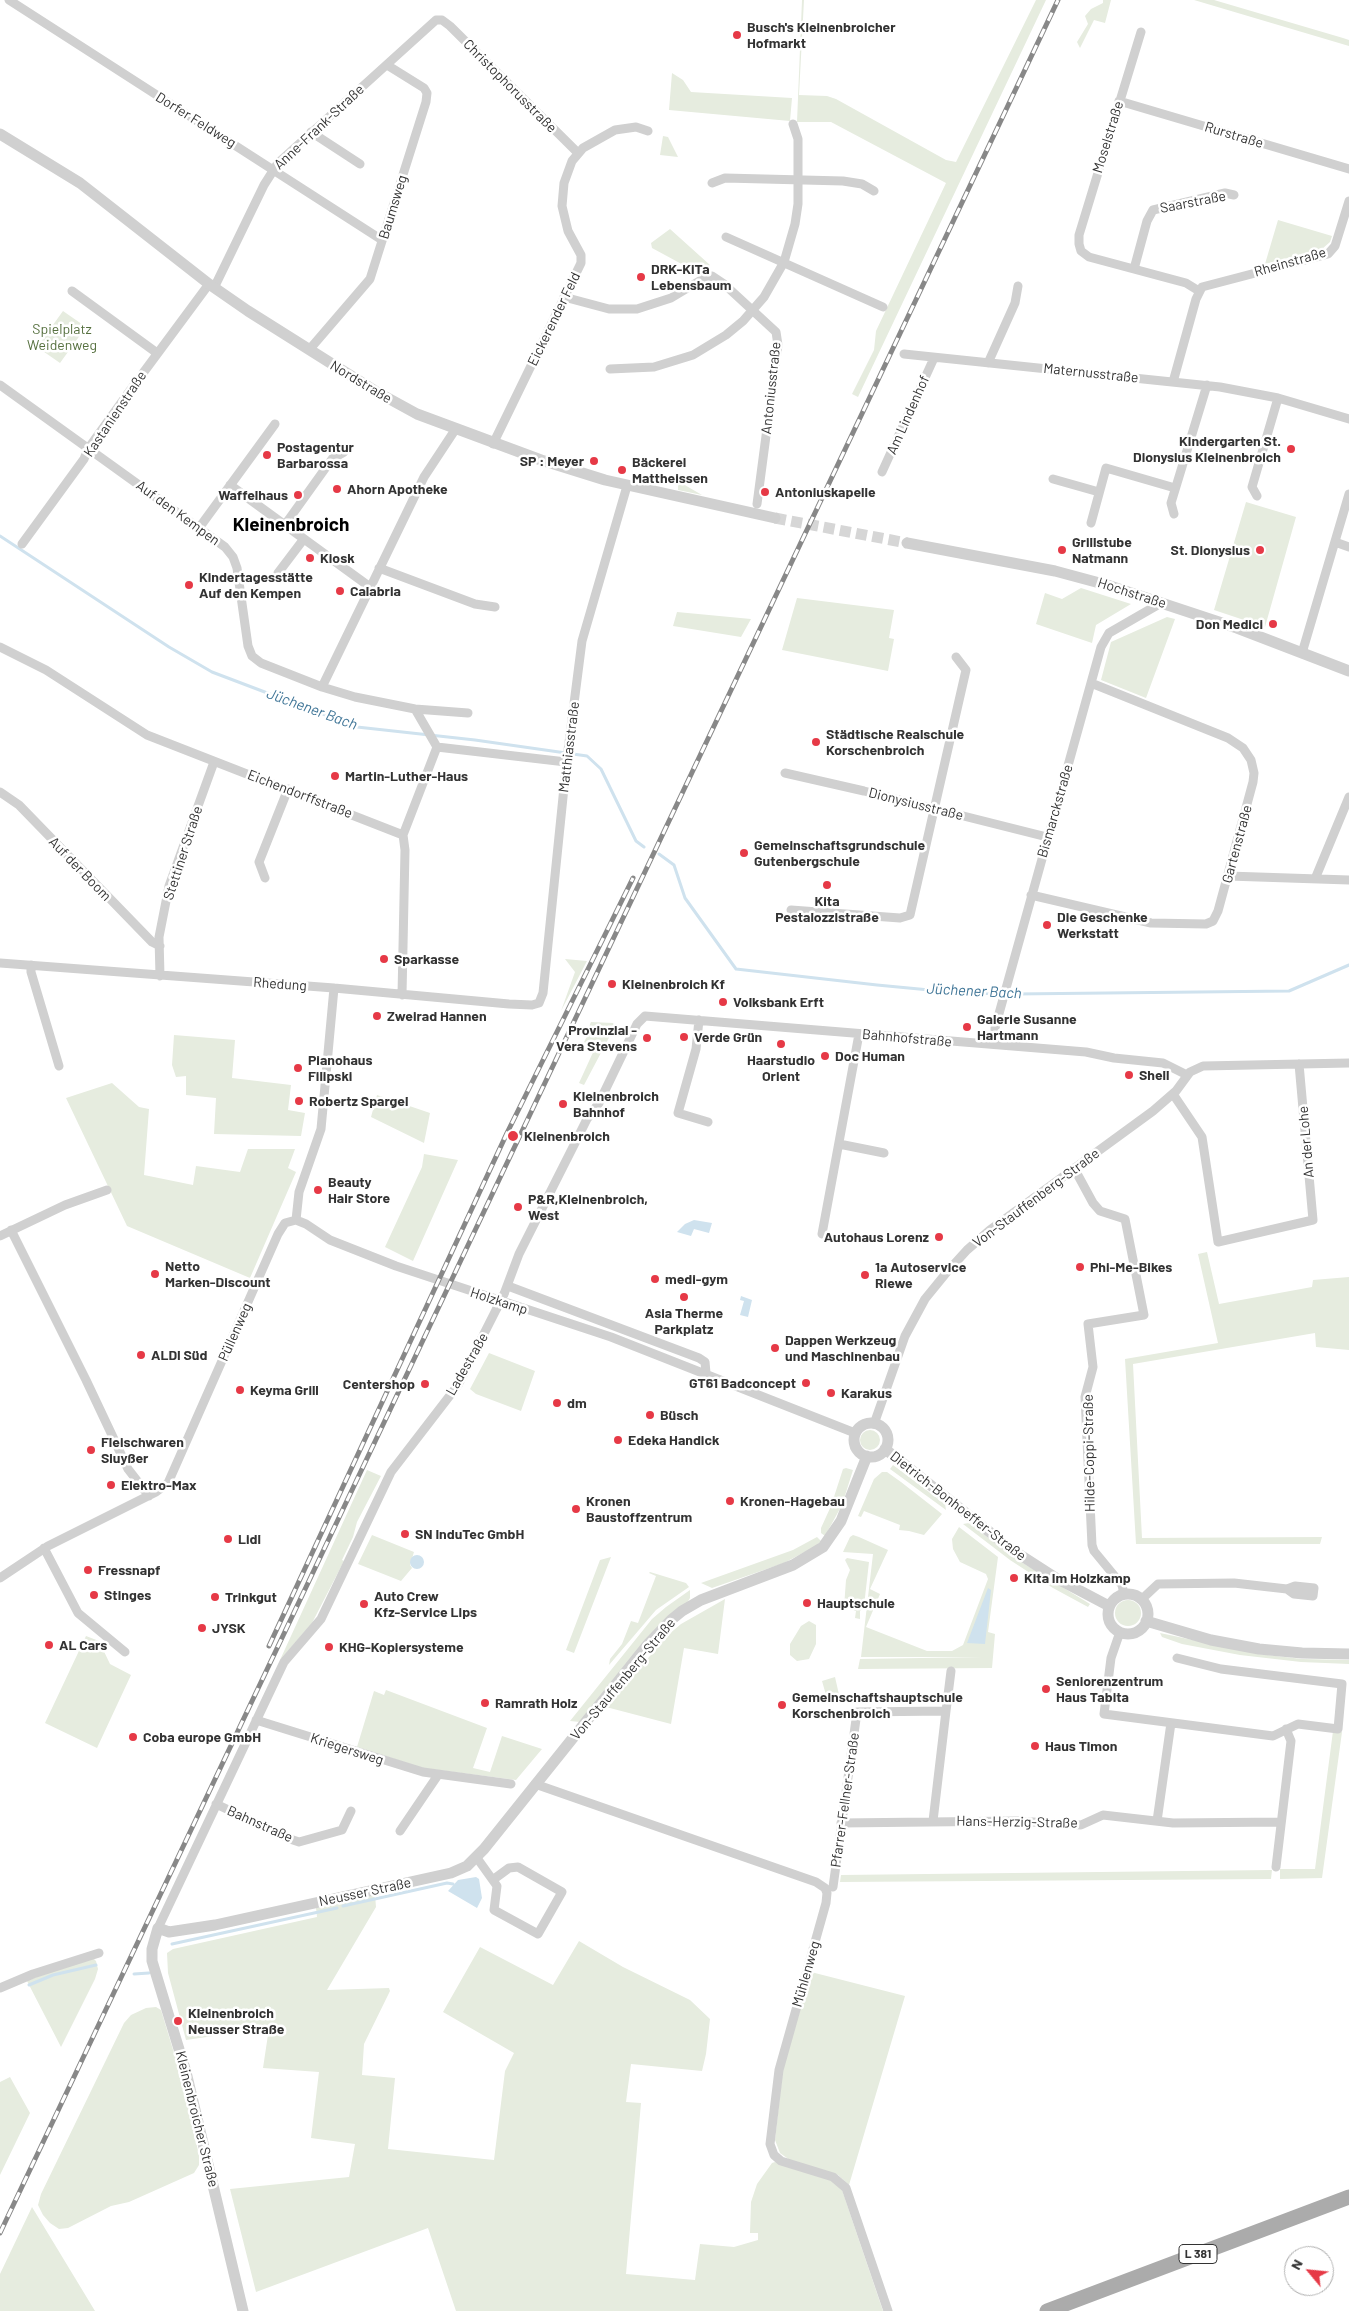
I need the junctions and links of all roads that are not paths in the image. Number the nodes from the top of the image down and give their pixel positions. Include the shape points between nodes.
1 (9, 0) edge
2 (442, 20) joint
3 (1141, 32) dead end
4 (386, 65) junction
5 (1119, 101) junction
6 (793, 124) dead end
7 (648, 131) dead end
8 (311, 132) junction
9 (0, 134) edge
10 (578, 153) junction
11 (360, 164) dead end
12 (273, 169) junction
13 (1349, 169) edge
14 (798, 181) junction
15 (712, 183) dead end
16 (874, 191) dead end
17 (1234, 195) dead end
18 (1349, 201) edge
19 (726, 237) dead end
20 (382, 240) junction
21 (784, 262) junction
22 (1134, 269) junction
23 (212, 286) junction
24 (1018, 286) dead end
25 (72, 291) dead end
26 (1199, 291) junction
27 (564, 298) junction
28 (883, 307) dead end
29 (753, 311) junction
30 (309, 350) junction
31 (157, 353) junction
32 (904, 354) dead end
33 (934, 358) junction
34 (988, 364) junction
35 (610, 369) dead end
36 (1174, 382) junction
37 (0, 384) edge
38 (1207, 385) junction
39 (1278, 398) junction
40 (1349, 419) edge
41 (275, 424) dead end
42 (455, 430) junction
43 (493, 444) junction
44 (88, 448) junction
45 (344, 452) dead end
46 (882, 472) dead end
47 (1053, 479) dead end
48 (230, 485) junction
49 (627, 486) junction
50 (1175, 488) junction
51 (1099, 492) junction
52 (1349, 494) edge
53 (1257, 496) dead end
54 (757, 504) dead end
55 (1174, 514) dead end
56 (775, 518) tunnel mouth
57 (1091, 523) dead end
58 (284, 526) junction
59 (200, 528) junction
60 (303, 540) junction
61 (1335, 542) junction
62 (907, 543) tunnel mouth
63 (22, 544) dead end
64 (1349, 547) edge
65 (380, 568) junction
66 (278, 573) dead end
67 (370, 587) junction
68 (1161, 602) junction
69 (495, 607) dead end
70 (0, 648) edge
71 (1302, 652) junction
72 (956, 657) dead end
73 (1349, 672) edge
74 (1091, 683) junction
75 (322, 687) junction
76 (415, 709) junction
77 (468, 713) dead end
78 (436, 746) junction
79 (567, 760) junction
80 (214, 762) junction
81 (785, 773) dead end
82 (288, 789) junction
83 (0, 792) edge
84 (1349, 797) edge
85 (935, 809) junction
86 (403, 835) junction
87 (1048, 837) junction
88 (1228, 876) junction
89 (265, 878) dead end
90 (1315, 879) junction
91 (1349, 880) edge
92 (1031, 895) junction
93 (791, 910) dead end
94 (160, 946) junction
95 (0, 963) edge
96 (31, 965) junction
97 (160, 976) junction
98 (334, 988) junction
99 (402, 995) junction
100 (529, 1005) joint
101 (640, 1020) joint
102 (699, 1020) junction
103 (859, 1034) junction
104 (1003, 1046) junction
105 (1349, 1063) edge
106 (1300, 1064) junction
107 (59, 1066) dead end
108 (1187, 1075) junction
109 (1172, 1094) junction
110 (708, 1122) dead end
111 (838, 1144) junction
112 (884, 1153) dead end
113 (1074, 1168) junction
114 (107, 1190) dead end
115 (296, 1220) junction
116 (11, 1230) junction
117 (822, 1234) dead end
118 (0, 1236) edge
119 (506, 1290) junction
120 (706, 1373) junction
121 (874, 1424) junction
122 (855, 1433) junction
123 (884, 1449) junction
124 (867, 1456) junction
125 (149, 1496) junction
126 (44, 1548) junction
127 (0, 1578) edge
128 (1286, 1590) dead end
129 (1124, 1594) junction
130 (1142, 1600) junction
131 (1110, 1606) junction
132 (1146, 1621) junction
133 (1120, 1632) junction
134 (125, 1652) dead end
135 (1349, 1654) edge
136 (1177, 1658) dead end
137 (950, 1671) dead end
138 (946, 1711) junction
139 (256, 1720) junction
140 (1171, 1723) junction
141 (1286, 1729) junction
142 (438, 1775) junction
143 (511, 1784) dead end
144 (535, 1784) junction
145 (216, 1804) junction
146 (350, 1811) dead end
147 (934, 1821) junction
148 (1158, 1822) junction
149 (1281, 1822) junction
150 (841, 1823) junction
151 (400, 1831) dead end
152 (477, 1858) junction
153 (1276, 1867) dead end
154 (494, 1879) junction
155 (833, 1887) dead end
156 (158, 1928) junction
157 (99, 1953) dead end
158 (0, 1988) edge
159 (1349, 2197) edge
160 (243, 2311) edge
161 (888, 2311) edge
162 (1046, 2311) edge

1 - 12 street, Dorfer Feldweg
2 - 4 street, Anne-Frank-Straße via 432,23
2 - 10 street, Christophorusstraße
3 - 5 street, Moselstraße
4 - 8 street, Anne-Frank-Straße
4 - 20 street, Baumsweg via 420,85 427,94
5 - 13 street, Rurstraße
5 - 22 street, Moselstraße via 1081,227 1079,244 1081,251 1089,257
6 - 14 street via 798,140
7 - 10 street, Eickerender Feld via 636,127 618,129
8 - 11 street
8 - 12 street, Anne-Frank-Straße
9 - 23 street, Nordstraße via 80,183
10 - 27 street, Eickerender Feld via 565,179 562,206 568,231 582,259
12 - 20 street, Dorfer Feldweg
12 - 23 street, Anne-Frank-Straße
14 - 15 street via 725,178
14 - 16 street via 850,182
14 - 21 street via 795,224
17 - 22 street, Saarstraße via 1225,193 1153,210
18 - 26 street, Rheinstraße via 1334,246 1328,254 1206,285
19 - 21 street
20 - 30 street, Baumsweg via 366,284
21 - 28 street
21 - 29 street
22 - 26 street via 1188,284
23 - 30 street, Nordstraße
23 - 31 street, Kastanienstraße
24 - 34 street via 1015,304
25 - 31 street
26 - 36 street
27 - 29 street, Antoniusstraße via 608,308 642,308 677,296 709,276 721,281
27 - 43 street, Eickerender Feld
29 - 35 street via 726,335 693,354 654,367
29 - 54 street, Antoniusstraße via 776,332 778,340
30 - 42 street, Nordstraße via 395,403
31 - 44 street, Kastanienstraße
32 - 33 street, Maternusstraße
33 - 34 street, Maternusstraße
33 - 46 street, Am Lindenhof
34 - 36 street, Maternusstraße
36 - 38 street, Maternusstraße
37 - 44 street, Auf den Kempen
38 - 39 street, Maternusstraße
38 - 50 street
39 - 40 street, Maternusstraße
39 - 53 street via 1252,487
41 - 48 street
42 - 43 street, Nordstraße
42 - 65 street via 424,477
43 - 49 street, Nordstraße
44 - 59 street, Auf den Kempen
44 - 63 street, Kastanienstraße via 84,459
45 - 58 street via 332,459
47 - 51 street
48 - 58 street
48 - 59 street
49 - 56 street, Nordstraße
49 - 79 street, Matthiasstraße via 584,631
50 - 51 street via 1106,468
50 - 55 street via 1170,503
51 - 57 street
52 - 61 street
58 - 60 street
59 - 75 street, Auf den Kempen via 225,547 235,560 252,656 261,663
60 - 66 street
60 - 67 street
61 - 64 street
61 - 71 street
62 - 68 street, Hochstraße via 1069,574
65 - 67 street
65 - 69 street via 475,604
67 - 75 street
68 - 71 street, Hochstraße
68 - 74 street, Bismarckstraße via 1107,635
70 - 80 street, Eichendorffstraße via 41,668 147,735
71 - 73 street, Hochstraße
72 - 85 street via 966,670
74 - 87 street, Bismarckstraße
74 - 88 street, Gartenstraße via 1228,738 1248,754 1254,778
75 - 76 street, Auf den Kempen via 370,701
76 - 77 street, Auf den Kempen
76 - 78 street
78 - 79 street
78 - 86 street
79 - 100 street, Matthiasstraße via 543,993 539,1003
80 - 82 street, Eichendorffstraße
80 - 94 street, Stettiner Straße via 171,880
81 - 85 street, Dionysiusstraße
82 - 86 street, Eichendorffstraße
82 - 89 street via 260,862
83 - 94 street, Auf der Boom via 19,805 152,942
84 - 90 street
85 - 87 street, Dionysiusstraße
85 - 93 street via 909,916
86 - 99 street
87 - 92 street, Bismarckstraße
88 - 90 street
88 - 92 street, Gartenstraße via 1215,918 1201,924 1145,922
90 - 91 street
92 - 104 street, Bismarckstraße via 994,1034
94 - 97 street, Stettiner Straße
95 - 96 street, Rhedung
96 - 97 street, Rhedung
96 - 107 street
97 - 98 street, Rhedung
98 - 99 street, Rhedung
98 - 115 street via 321,1129 300,1187
99 - 100 street, Rhedung
101 - 102 street, Bahnhofstraße via 647,1016
101 - 119 street, Ladestraße via 522,1248
102 - 103 street, Bahnhofstraße
102 - 110 street via 696,1049 678,1113
103 - 104 street, Bahnhofstraße
103 - 111 street
104 - 108 street, Bahnhofstraße via 1160,1062
105 - 106 street
106 - 108 street via 1203,1066
106 - 109 street, An der Lohe via 1313,1220 1218,1242 1202,1137
108 - 109 street, Von-Stauffenberg-Straße
109 - 113 street, Von-Stauffenberg-Straße via 1153,1112
111 - 112 street
111 - 117 street
113 - 121 street, Von-Stauffenberg-Straße via 976,1241 936,1285 902,1341
113 - 129 street, Hilde-Coppi-Straße via 1100,1211 1125,1219 1144,1315 1088,1324 1093,1366 1085,1397 1092,1545 1122,1585
114 - 116 street
115 - 120 street, Holzkamp via 330,1240 387,1262 600,1333
115 - 125 street, Püllenweg via 285,1223 278,1234 172,1478
116 - 118 street
116 - 125 street via 128,1469
119 - 120 street, Holzkamp via 699,1358 705,1362
119 - 139 street, Ladestraße, bridge via 458,1385 390,1472 321,1618 287,1658
120 - 122 street, Holzkamp
121 - 122 street via 865,1424
121 - 123 street via 886,1434
122 - 124 street via 856,1447
123 - 124 street via 876,1456
123 - 131 street, Dietrich-Bonhoeffer-Straße via 1017,1552 1063,1582
124 - 144 street, Von-Stauffenberg-Straße via 841,1521 823,1547 799,1563 714,1594 677,1615 649,1643
125 - 126 street, Püllenweg
126 - 127 street, Püllenweg
126 - 134 street via 78,1613
128 - 130 street via 1234,1583 1158,1584
129 - 130 street
129 - 131 street
130 - 132 street via 1148,1610
131 - 133 street via 1108,1618
132 - 133 street via 1135,1632
132 - 135 street via 1193,1636 1250,1648 1291,1653
133 - 140 street via 1111,1658 1104,1714
136 - 141 street via 1220,1669 1342,1684 1338,1729 1298,1724
137 - 138 street
138 - 147 street
138 - 150 street, Pfarrer-Fellner-Straße via 857,1712
139 - 142 street, Kriegersweg
139 - 145 street, Bahnstraße
140 - 141 street via 1273,1736
140 - 148 street
141 - 149 street via 1292,1741
142 - 143 street, Kriegersweg
142 - 151 street
144 - 152 street, Neusser Straße
144 - 161 street, Mühlenweg via 826,1888 826,1903 779,2070 770,2144 774,2155 781,2161 833,2177 844,2185
145 - 146 street, Bahnstraße via 299,1842 342,1830
145 - 156 street, Bahnstraße
147 - 148 street, Hans-Herzig-Straße via 1081,1825 1103,1815
147 - 150 street, Hans-Herzig-Straße
148 - 149 street, Hans-Herzig-Straße
149 - 153 street
150 - 155 street, Pfarrer-Fellner-Straße
152 - 154 street
152 - 156 street, Neusser Straße via 451,1873 216,1925 169,1932
154 - 154 street via 509,1868 518,1867 562,1892 538,1934 494,1910 498,1891
156 - 160 street, Kleinenbroicher Straße via 152,1961 186,2072
157 - 158 street
159 - 162 main road, L 381

